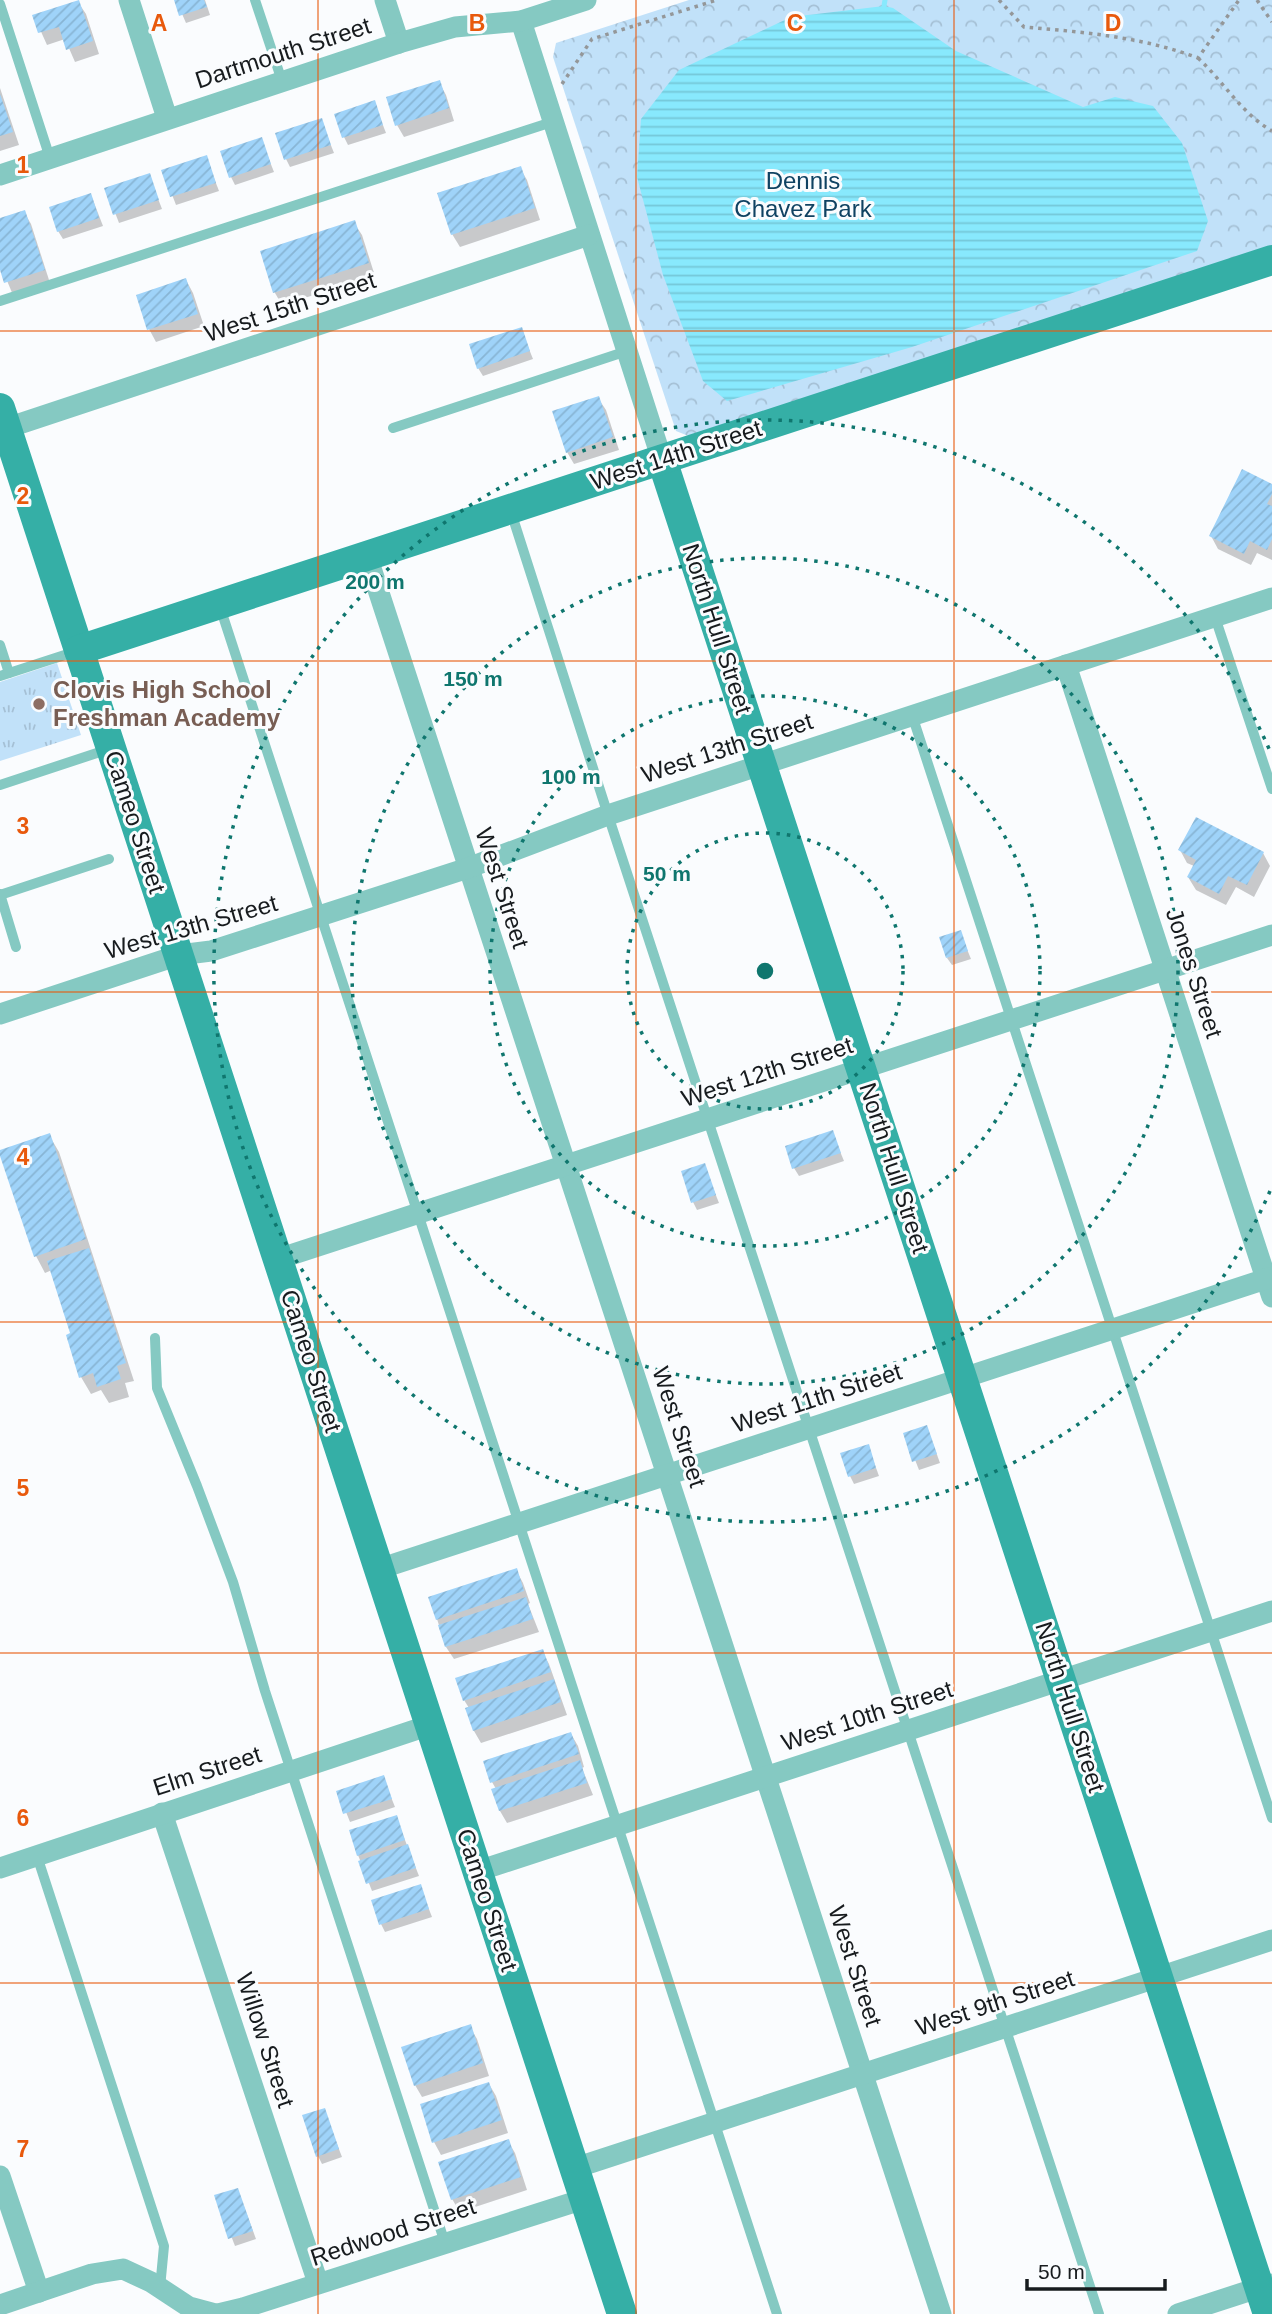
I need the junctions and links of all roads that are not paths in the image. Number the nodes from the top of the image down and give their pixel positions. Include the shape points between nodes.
1 (129, 0) edge
2 (256, 0) edge
3 (385, 0) edge
4 (586, 0) edge
5 (0, 4) edge
6 (521, 21) junction
7 (399, 43) junction
8 (282, 81) junction
9 (167, 118) junction
10 (552, 122) junction
11 (51, 158) junction
12 (0, 174) edge
13 (589, 235) junction
14 (1271, 265) edge
15 (0, 301) edge
16 (627, 351) junction
17 (2, 422) edge
18 (393, 428) dead end
19 (662, 460) junction
20 (510, 509) junction
21 (367, 556) junction
22 (1272, 598) edge
23 (219, 604) junction
24 (1215, 617) junction
25 (0, 645) edge
26 (79, 650) junction
27 (1066, 665) junction
28 (5, 674) edge
29 (912, 716) junction
30 (111, 748) junction
31 (762, 765) junction
32 (0, 785) edge
33 (1272, 789) edge
34 (608, 815) junction
35 (109, 859) dead end
36 (468, 868) junction
37 (0, 895) edge
38 (320, 916) junction
39 (1272, 934) edge
40 (16, 947) dead end
41 (179, 955) junction
42 (1165, 970) junction
43 (0, 1014) edge
44 (1011, 1020) junction
45 (861, 1069) junction
46 (708, 1119) junction
47 (566, 1165) junction
48 (419, 1213) junction
49 (278, 1259) junction
50 (1270, 1284) edge
51 (1112, 1329) junction
52 (155, 1338) dead end
53 (962, 1378) junction
54 (810, 1428) junction
55 (667, 1474) junction
56 (519, 1523) junction
57 (379, 1569) junction
58 (1272, 1611) edge
59 (1210, 1631) junction
60 (1061, 1680) junction
61 (430, 1725) junction
62 (908, 1730) junction
63 (293, 1770) junction
64 (766, 1776) junction
65 (162, 1813) junction
66 (1272, 1818) edge
67 (617, 1825) junction
68 (37, 1856) junction
69 (0, 1868) edge
70 (478, 1871) junction
71 (1272, 1940) edge
72 (1158, 1978) junction
73 (1005, 2028) junction
74 (863, 2074) junction
75 (716, 2122) junction
76 (575, 2168) junction
77 (0, 2176) edge
78 (584, 2199) junction
79 (445, 2243) junction
80 (318, 2283) junction
81 (160, 2288) junction
82 (39, 2292) junction
83 (1266, 2295) edge
84 (0, 2305) edge
85 (190, 2311) edge
86 (216, 2314) edge
87 (622, 2314) edge
88 (777, 2314) edge
89 (941, 2314) edge
90 (1099, 2314) edge
91 (1178, 2314) edge

1 - 9 street
2 - 8 lane
3 - 7 street
4 - 6 street, Dartmouth Street
5 - 11 lane
6 - 7 street, Dartmouth Street via 455,27
6 - 10 street, North Hull Street
7 - 8 street, Dartmouth Street
8 - 9 street, Dartmouth Street
9 - 11 street, Dartmouth Street
10 - 13 street, North Hull Street
10 - 15 lane
11 - 12 street, Dartmouth Street
13 - 16 street, North Hull Street
13 - 17 street, West 15th Street
14 - 19 street, West 14th Street
16 - 18 lane
16 - 19 street, North Hull Street
17 - 26 street, Cameo Street
19 - 20 street, West 14th Street
19 - 31 street, North Hull Street
20 - 21 street, West 14th Street
20 - 34 lane
21 - 23 street, West 14th Street
21 - 36 street, West Street
22 - 24 street, West 13th Street
23 - 26 street, West 14th Street
23 - 38 lane
24 - 27 street, West 13th Street
24 - 33 lane
25 - 28 lane
26 - 28 lane
26 - 30 street, Cameo Street
27 - 29 street, West 13th Street
27 - 42 street, Jones Street
29 - 31 street, West 13th Street
29 - 44 lane
30 - 32 lane
30 - 41 street, Cameo Street
31 - 34 street, West 13th Street
31 - 45 street, North Hull Street
34 - 36 street, West 13th Street
34 - 46 lane
35 - 37 lane
36 - 38 street, West 13th Street
36 - 47 street, West Street
37 - 40 lane
38 - 41 street, West 13th Street via 211,951
38 - 48 lane
39 - 42 street, West 12th Street
41 - 43 street, West 13th Street
41 - 49 street, Cameo Street
42 - 44 street, West 12th Street
42 - 50 street, Jones Street
44 - 45 street, West 12th Street
44 - 51 lane
45 - 46 street, West 12th Street
45 - 53 street, North Hull Street
46 - 47 street, West 12th Street
46 - 54 lane
47 - 48 street, West 12th Street
47 - 55 street, West Street
48 - 49 street, West 12th Street
48 - 56 lane
49 - 57 street, Cameo Street
50 - 51 street, West 11th Street
51 - 53 street, West 11th Street
51 - 59 lane
52 - 63 lane via 157,1388 233,1582
53 - 54 street, West 11th Street
53 - 60 street, North Hull Street
54 - 55 street, West 11th Street
54 - 62 lane
55 - 56 street, West 11th Street
55 - 64 street, West Street
56 - 57 street, West 11th Street
56 - 67 lane
57 - 61 street, Cameo Street
58 - 59 street, West 10th Street
59 - 60 street, West 10th Street
59 - 66 lane
60 - 62 street, West 10th Street
60 - 72 street, North Hull Street
61 - 63 street, Elm Street
61 - 70 street, Cameo Street
62 - 64 street, West 10th Street
62 - 73 lane
63 - 65 street, Elm Street
63 - 79 lane
64 - 67 street, West 10th Street
64 - 74 street, West Street
65 - 68 street, Elm Street
65 - 80 street, Willow Street
67 - 70 street, West 10th Street
67 - 75 lane
68 - 69 street, Elm Street
68 - 81 lane via 164,2246
70 - 76 street, Cameo Street
71 - 72 street, West 9th Street
72 - 73 street, West 9th Street
72 - 83 street, North Hull Street
73 - 74 street, West 9th Street
73 - 90 lane
74 - 75 street, West 9th Street
74 - 89 street, West Street
75 - 76 street, West 9th Street
75 - 88 lane
76 - 78 street, Cameo Street
77 - 82 street
78 - 79 street, Redwood Street
78 - 87 street, Cameo Street
79 - 80 street, Redwood Street
80 - 86 street, Redwood Street
81 - 82 street, Redwood Street via 123,2269
81 - 85 street, Redwood Street
82 - 84 street, Redwood Street
83 - 91 street
85 - 86 street, Redwood Street

